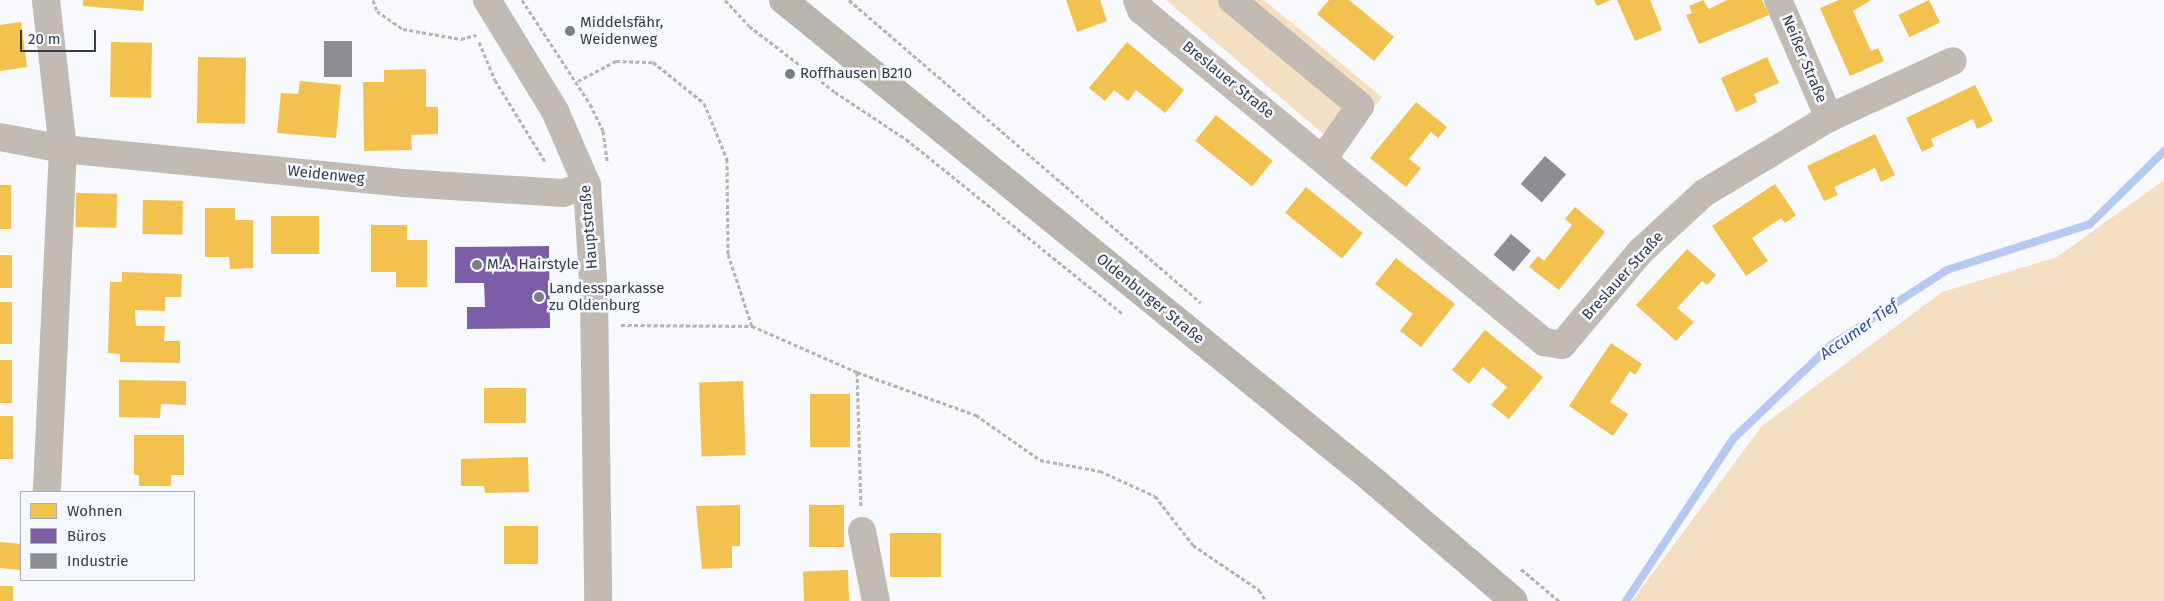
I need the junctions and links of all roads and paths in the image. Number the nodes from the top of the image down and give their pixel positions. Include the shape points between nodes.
1 (46, 0) edge
2 (373, 0) edge
3 (487, 0) edge
4 (726, 0) edge
5 (783, 0) edge
6 (849, 0) edge
7 (1137, 0) edge
8 (1232, 0) edge
9 (1778, 0) edge
10 (472, 27) dead end
11 (476, 36) junction
12 (1953, 61) dead end
13 (578, 81) dead end
14 (1830, 118) junction
15 (0, 138) edge
16 (63, 149) junction
17 (1324, 158) junction
18 (575, 189) junction
19 (1210, 310) dead end
20 (1128, 318) dead end
21 (615, 324) dead end
22 (752, 326) junction
23 (857, 372) junction
24 (47, 491) edge
25 (862, 531) joint
26 (1514, 563) dead end
27 (598, 601) edge
28 (876, 601) edge
29 (1266, 601) edge
30 (1514, 601) edge
31 (1559, 601) edge

1 - 16 street
2 - 11 path via 377,11 403,30 461,39
3 - 18 street, Hauptstraße via 555,111
4 - 20 path via 757,32 835,92 906,139
5 - 30 main road, Oldenburger Straße via 1374,481
6 - 19 path
7 - 17 street, Breslauer Straße via 1141,10
8 - 17 street via 1360,106
9 - 14 street, Neißer Straße
10 - 11 path
11 - 18 path via 495,80
12 - 14 street, Breslauer Straße
13 - 22 path via 616,61 654,62 704,103 727,160 728,254
14 - 17 street, Breslauer Straße via 1704,193 1641,252 1562,345 1544,342
15 - 16 street, Weidenweg
16 - 18 street, Weidenweg via 404,183
16 - 24 street
18 - 27 street, Hauptstraße via 594,296
21 - 22 path
22 - 23 path
23 - 25 path
23 - 29 path via 976,415 1040,460 1100,471 1155,496 1192,545 1259,590
25 - 28 street
26 - 31 path

